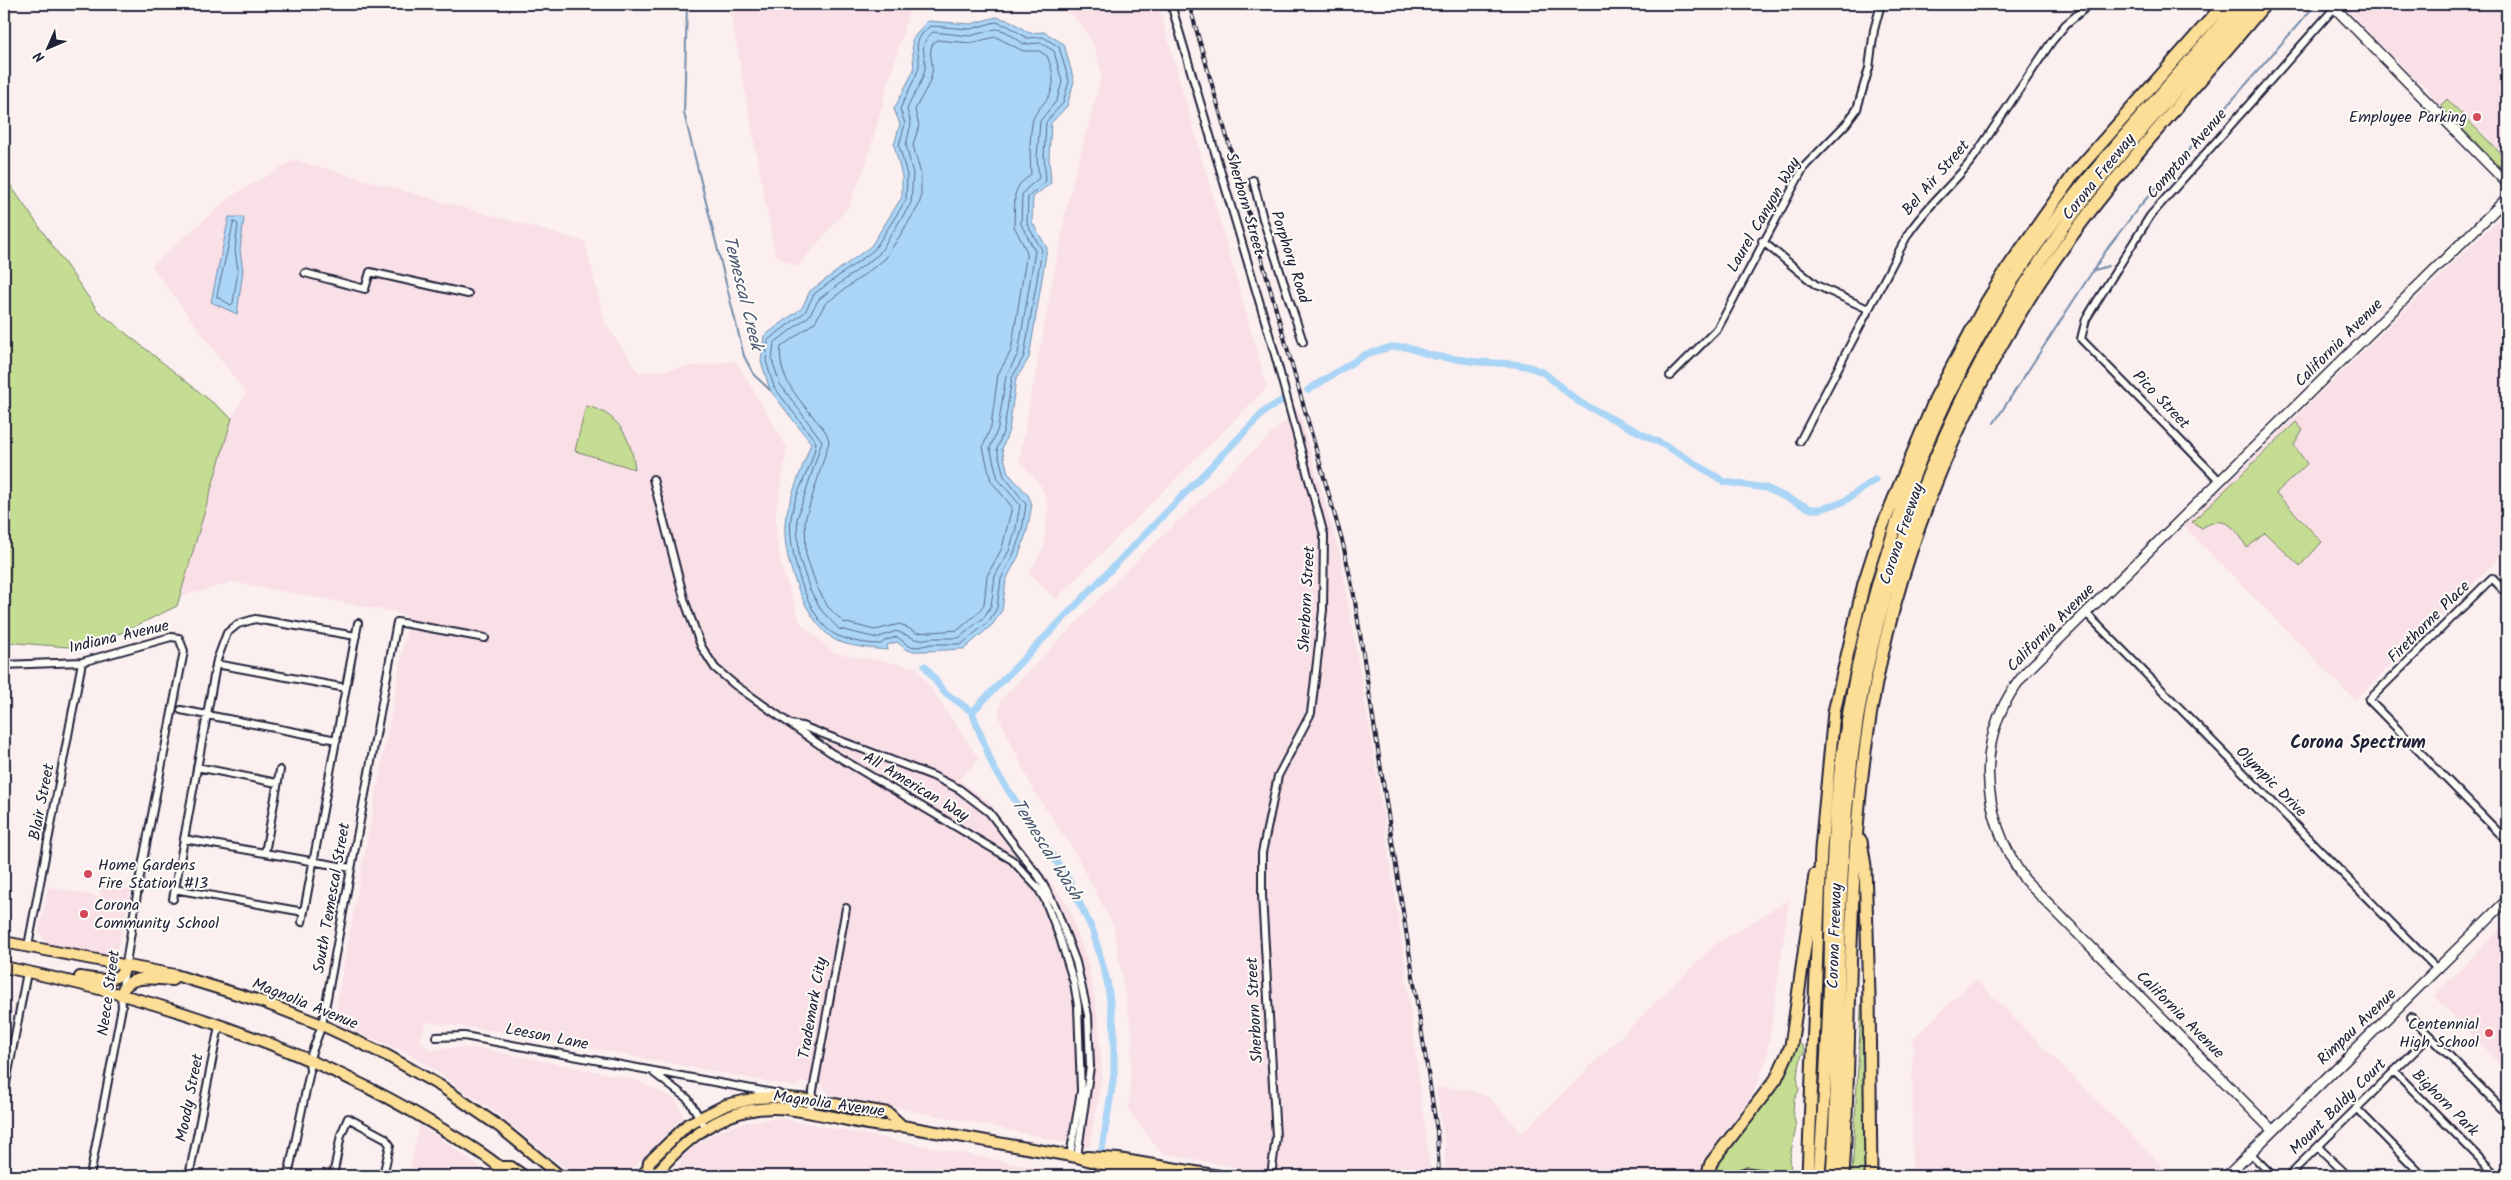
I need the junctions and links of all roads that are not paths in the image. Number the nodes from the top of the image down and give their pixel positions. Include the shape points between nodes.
1 (1171, 4) edge
2 (1881, 4) edge
3 (2090, 4) edge
4 (2224, 4) edge
5 (2238, 4) edge
6 (2252, 4) edge
7 (2265, 4) edge
8 (2334, 5) edge
9 (2202, 63) junction
10 (2167, 121) junction
11 (1254, 180) dead end
12 (2507, 183) edge
13 (2507, 198) edge
14 (1762, 241) junction
15 (306, 273) dead end
16 (468, 294) dead end
17 (1986, 303) junction
18 (1868, 309) junction
19 (2081, 339) joint
20 (1303, 342) dead end
21 (1961, 372) junction
22 (1670, 376) dead end
23 (1800, 441) dead end
24 (653, 479) dead end
25 (2220, 481) junction
26 (1914, 544) junction
27 (2507, 594) edge
28 (1883, 610) junction
29 (2086, 613) junction
30 (358, 623) dead end
31 (356, 636) junction
32 (180, 638) joint
33 (485, 638) dead end
34 (82, 662) junction
35 (216, 664) junction
36 (4, 665) edge
37 (346, 688) junction
38 (181, 710) dead end
39 (207, 716) junction
40 (788, 724) junction
41 (336, 740) junction
42 (197, 767) junction
43 (280, 770) dead end
44 (277, 783) junction
45 (1858, 817) junction
46 (184, 839) junction
47 (2507, 841) edge
48 (1821, 849) junction
49 (265, 853) junction
50 (314, 862) junction
51 (351, 868) junction
52 (174, 889) junction
53 (172, 899) dead end
54 (2507, 900) edge
55 (846, 908) dead end
56 (304, 912) junction
57 (302, 922) dead end
58 (4, 942) edge
59 (28, 946) junction
60 (4, 967) edge
61 (126, 967) junction
62 (2437, 969) junction
63 (27, 972) junction
64 (42, 974) junction
65 (197, 982) junction
66 (121, 994) junction
67 (2411, 1017) dead end
68 (322, 1025) junction
69 (219, 1026) junction
70 (2430, 1036) junction
71 (436, 1037) dead end
72 (308, 1060) junction
73 (2394, 1071) junction
74 (653, 1072) junction
75 (4, 1094) edge
76 (810, 1100) junction
77 (2356, 1108) junction
78 (808, 1113) junction
79 (2507, 1114) edge
80 (700, 1117) junction
81 (902, 1126) junction
82 (706, 1128) junction
83 (2272, 1130) junction
84 (2318, 1146) junction
85 (2250, 1153) junction
86 (1079, 1158) junction
87 (649, 1162) junction
88 (1118, 1164) junction
89 (498, 1167) junction
90 (560, 1175) edge
91 (90, 1176) edge
92 (189, 1176) edge
93 (288, 1176) edge
94 (333, 1176) edge
95 (383, 1176) edge
96 (510, 1176) edge
97 (524, 1176) edge
98 (633, 1176) edge
99 (641, 1176) edge
100 (654, 1176) edge
101 (1158, 1176) edge
102 (1219, 1176) edge
103 (1271, 1176) edge
104 (1707, 1176) edge
105 (1739, 1176) edge
106 (1763, 1176) edge
107 (1808, 1176) edge
108 (1819, 1176) edge
109 (1832, 1176) edge
110 (1842, 1176) edge
111 (1871, 1176) edge
112 (2227, 1176) edge
113 (2273, 1176) edge
114 (2288, 1176) edge
115 (2348, 1176) edge
116 (2423, 1176) edge
117 (2497, 1176) edge

1 - 103 street, Sherborn Street via 1271,342 1324,535 1323,610 1311,713 1278,776 1262,853 1276,1137
2 - 14 street, Laurel Canyon Way via 1869,68 1857,108 1846,124 1804,167
3 - 18 street, Bel Air Street via 2052,41 1974,156 1917,220
4 - 17 highway, Corona Freeway via 2074,174
5 - 21 highway via 2117,141 2055,219 2010,284
6 - 9 highway
7 - 10 highway, Corona Freeway
8 - 12 main road
8 - 19 street, Compton Avenue via 2150,216 2086,319
9 - 10 highway
9 - 28 highway via 2083,201 1994,337 1936,459
10 - 26 highway, Corona Freeway via 2098,201 2027,303 1971,402 1947,455
11 - 20 street, Porphory Road via 1263,220
13 - 25 main road, California Avenue
14 - 18 street via 1816,285
14 - 22 street, Laurel Canyon Way via 1718,328
15 - 16 street via 365,289 370,272
17 - 21 highway
17 - 48 highway, Corona Freeway via 1936,397 1881,530 1864,583 1834,712
18 - 23 street, Bel Air Street
19 - 25 street, Pico Street
21 - 108 highway via 1908,491 1880,570 1850,701 1833,846
24 - 40 street, All American Way via 685,602 701,646 715,668
25 - 29 main road, California Avenue
26 - 28 highway
26 - 45 highway, Corona Freeway via 1886,641 1871,711
27 - 47 street, Firethorne Place via 2492,578 2369,700
28 - 109 highway via 1858,718 1848,793 1840,913
29 - 62 street, Olympic Drive
29 - 83 main road, California Avenue via 2023,676 2000,713 1988,765 1988,783 1997,827 2009,858 2025,880
30 - 31 street
31 - 35 street via 255,619 238,624 227,633
31 - 37 street
32 - 34 street, Indiana Avenue via 171,637
32 - 61 street, Neece Street via 184,651 140,876
33 - 51 street, South Temescal Street via 397,622
34 - 36 street, Indiana Avenue
34 - 59 street, Blair Street
35 - 37 street
35 - 39 street
37 - 41 street
38 - 39 street
39 - 41 street
39 - 42 street
40 - 86 street, All American Way via 1012,860 1038,888 1060,938 1078,1006
40 - 86 street via 802,726 959,789 989,812 1039,877 1055,906 1076,962 1088,1015 1090,1067
41 - 50 street
42 - 44 street
42 - 46 street
43 - 44 street
44 - 49 street
45 - 110 highway, Corona Freeway via 1850,924
45 - 111 highway via 1864,866
46 - 49 street
46 - 52 street
48 - 104 highway via 1811,894 1791,1046 1776,1079 1711,1163
48 - 107 highway, Corona Freeway
49 - 50 street
50 - 51 street
50 - 56 street
51 - 68 street, South Temescal Street
52 - 53 street
52 - 56 street
54 - 62 main road, Rimpau Avenue
55 - 76 street, Trademark City
56 - 57 street
58 - 59 main road, Magnolia Avenue
59 - 61 main road, Magnolia Avenue
60 - 63 main road
61 - 64 main road via 120,976 106,979
61 - 65 main road, Magnolia Avenue
61 - 66 street, Neece Street
62 - 83 main road, Rimpau Avenue
63 - 64 main road
63 - 75 street
64 - 66 main road
65 - 66 main road via 138,979 127,983
65 - 68 main road, Magnolia Avenue via 263,1002
66 - 69 main road
66 - 91 street, Neece Street via 122,1006
67 - 70 street
68 - 72 street, South Temescal Street
68 - 90 main road, Magnolia Avenue via 436,1083 492,1121
69 - 72 main road
69 - 92 street, Moody Street
70 - 73 street, Mount Baldy Court
70 - 79 street
71 - 74 street, Leeson Lane via 464,1036
72 - 89 main road via 376,1091 460,1140
72 - 93 street, South Temescal Street via 310,1071
73 - 77 street, Mount Baldy Court
73 - 117 street, Bighorn Park
74 - 76 street, Leeson Lane
74 - 80 street, Leeson Lane via 679,1090
76 - 78 street, Trademark City
76 - 80 main road, Magnolia Avenue via 775,1097 742,1100
76 - 81 main road, Magnolia Avenue via 888,1113
77 - 84 street, Mount Baldy Court
77 - 116 street
78 - 81 main road, Magnolia Avenue via 883,1128
78 - 82 main road, Magnolia Avenue via 773,1108 745,1112
80 - 82 street, Leeson Lane
80 - 87 main road, Magnolia Avenue via 688,1124
81 - 86 main road, Magnolia Avenue
82 - 100 main road, Magnolia Avenue via 683,1144
83 - 85 main road, Rimpau Avenue
84 - 114 street, Mount Baldy Court
84 - 115 street
85 - 112 main road, Rimpau Avenue
85 - 113 street
86 - 88 main road, Magnolia Avenue
87 - 98 main road
87 - 99 main road, Magnolia Avenue via 648,1169
88 - 101 main road, Magnolia Avenue
88 - 102 main road, Magnolia Avenue
89 - 96 main road
89 - 97 main road via 511,1167
94 - 95 street via 348,1118 385,1138 390,1145
105 - 106 highway

